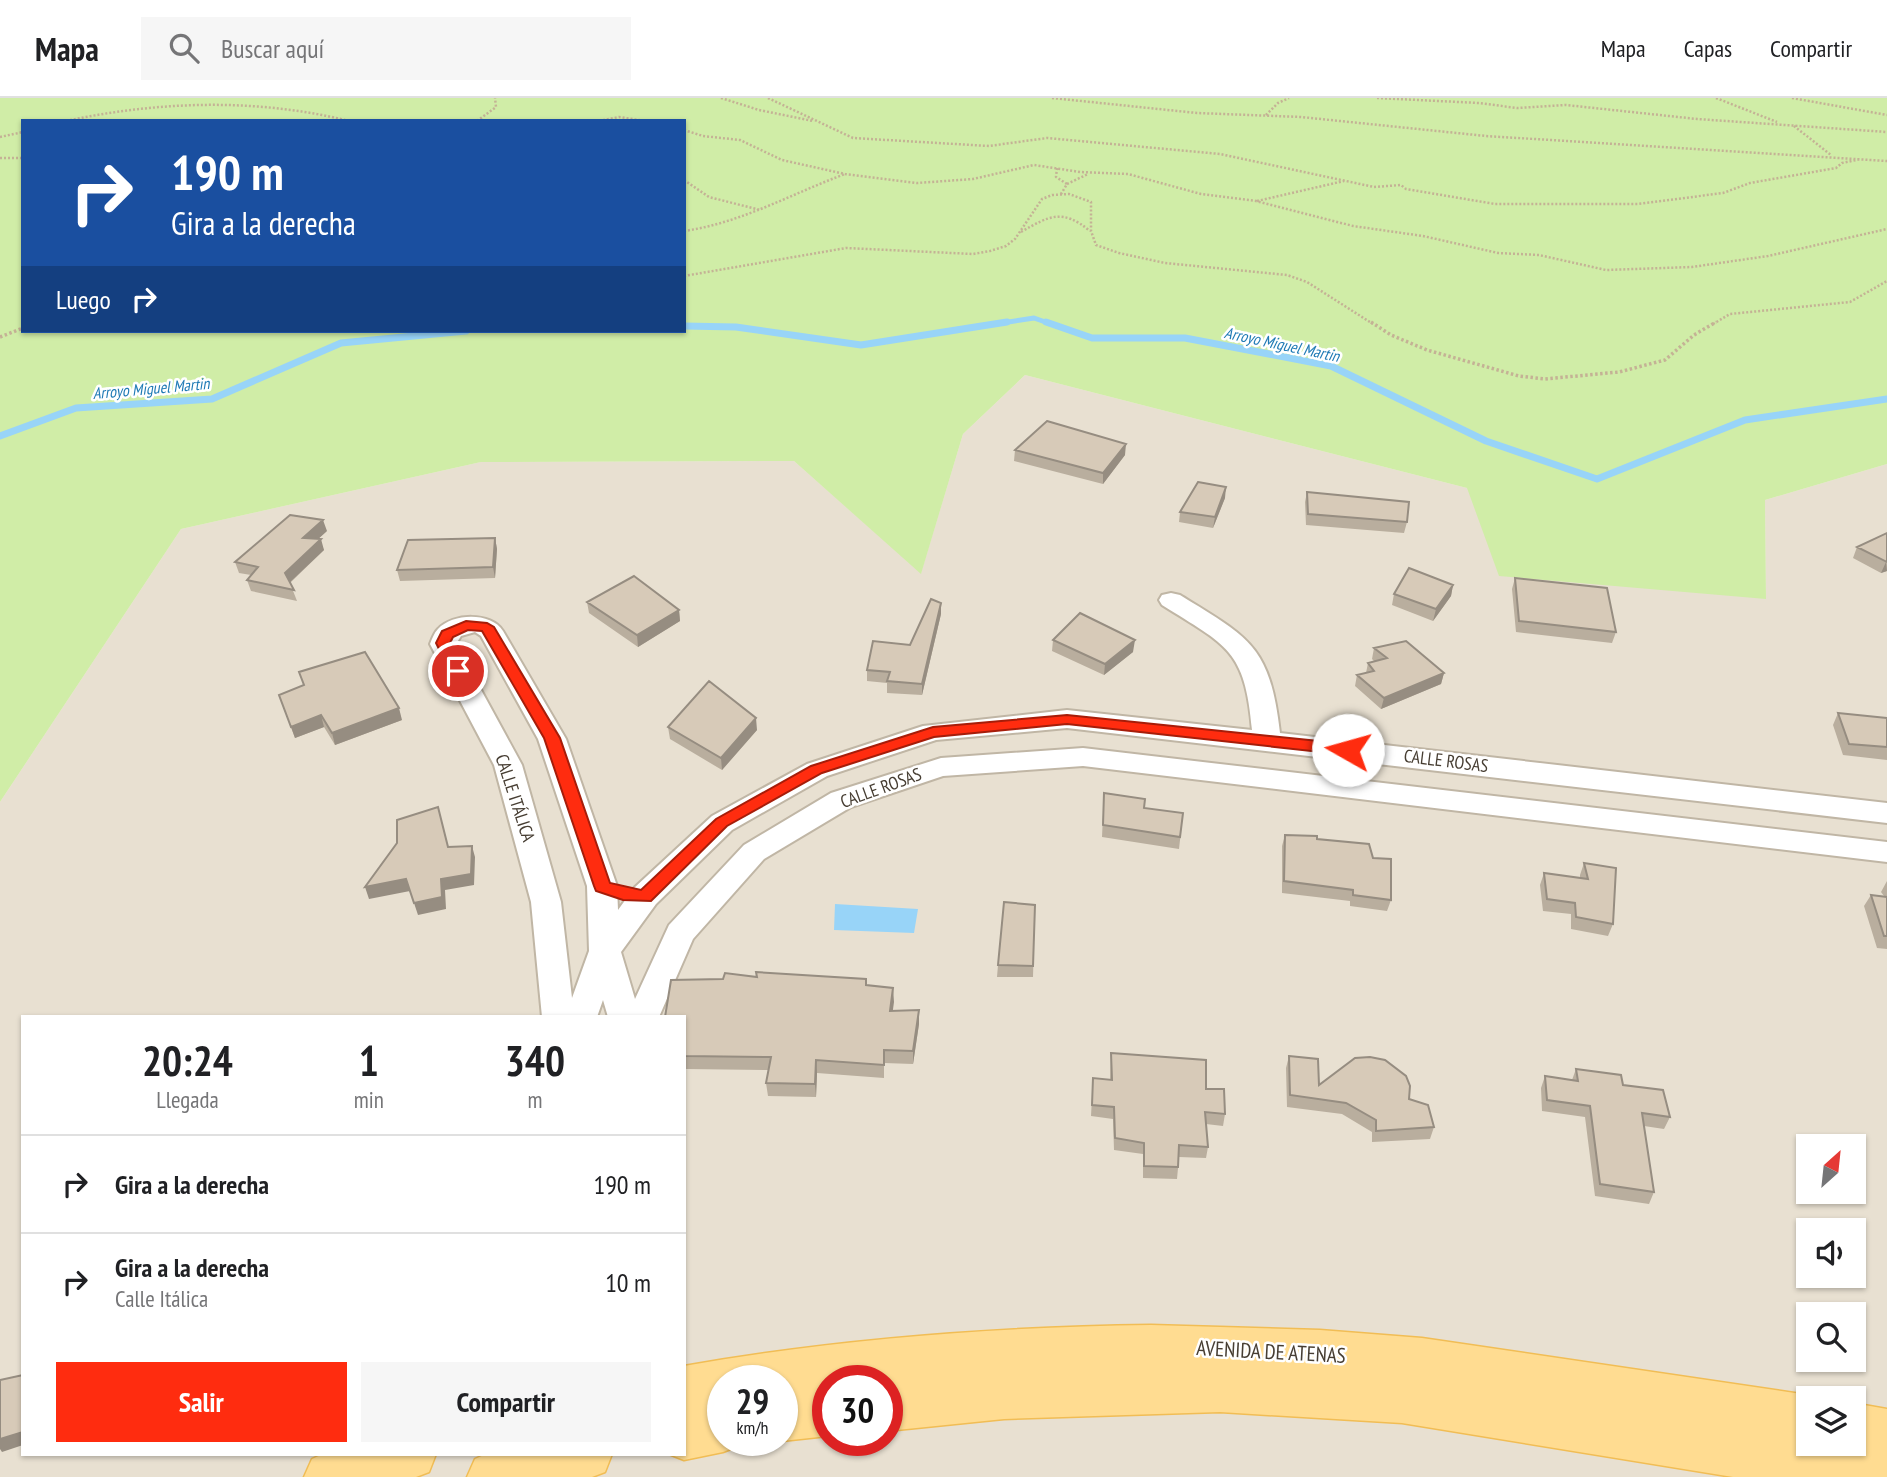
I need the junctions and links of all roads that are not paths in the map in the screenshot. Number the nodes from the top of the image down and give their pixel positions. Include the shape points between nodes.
1 (1171, 600) dead end
2 (1267, 740) junction
3 (1887, 813) edge
4 (1887, 852) edge
5 (602, 886) junction
6 (645, 896) junction
7 (605, 951) junction
8 (558, 1015) edge
9 (582, 1015) edge
10 (623, 1015) edge
11 (644, 1015) edge
12 (798, 1370) edge
13 (707, 1385) edge
14 (686, 1389) edge
15 (903, 1405) edge
16 (1796, 1417) edge
17 (1866, 1429) edge
18 (707, 1432) edge
19 (1887, 1433) edge
20 (686, 1436) edge
21 (404, 1456) edge
22 (495, 1456) edge
23 (576, 1461) edge
24 (330, 1477) edge
25 (486, 1477) edge
26 (493, 1477) edge
27 (1887, 1477) edge

1 - 2 street via 1241,649 1255,669
2 - 3 street, CALLE ROSAS
2 - 6 street, CALLE ROSAS via 1067,719 933,732 817,770 722,822
4 - 11 street, CALLE ROSAS via 1083,757 941,767 841,800 754,852 680,933
5 - 6 street
5 - 7 street, CALLE ITÁLICA
5 - 8 street, CALLE ITÁLICA via 552,738 491,631 474,624 452,630 443,643 508,765 546,902
6 - 7 street, CALLE ROSAS
7 - 9 street, CALLE ROSAS
7 - 10 street, CALLE ITÁLICA
12 - 16 main road, AVENIDA DE ATENAS via 1008,1349 1214,1347 1406,1359
13 - 14 main road
15 - 27 main road via 1004,1395 1220,1389 1402,1399
17 - 19 main road
18 - 20 main road
21 - 24 main road
22 - 25 street
23 - 26 main road

